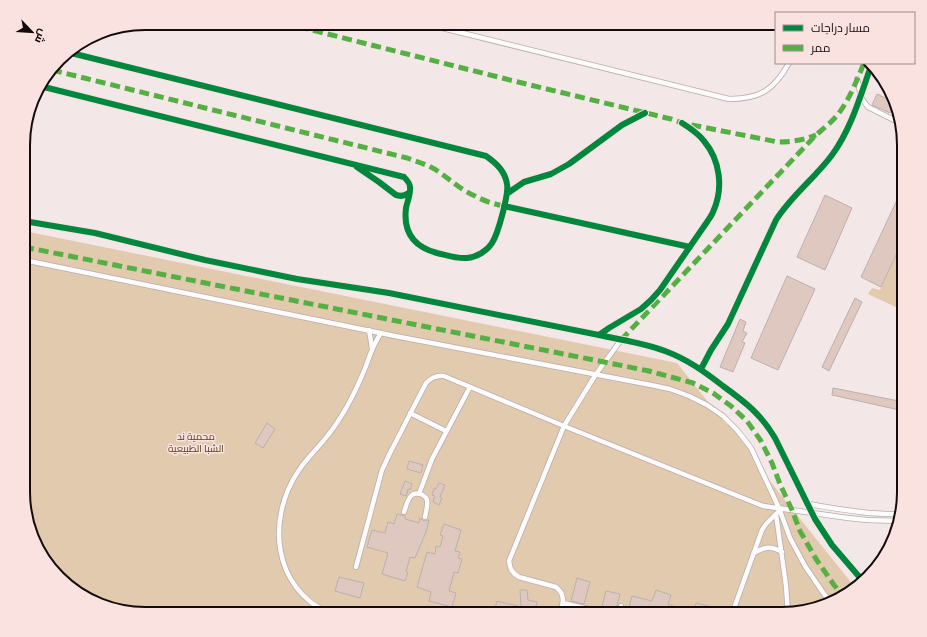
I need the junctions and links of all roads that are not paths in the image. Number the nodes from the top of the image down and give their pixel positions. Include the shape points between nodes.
1 (450, 30) edge
2 (788, 64) edge
3 (857, 79) dead end
4 (894, 120) edge
5 (30, 261) edge
6 (369, 330) junction
7 (381, 333) junction
8 (621, 340) dead end
9 (372, 349) junction
10 (596, 374) junction
11 (470, 387) junction
12 (410, 413) junction
13 (564, 426) junction
14 (446, 431) junction
15 (419, 494) junction
16 (808, 504) dead end
17 (778, 511) junction
18 (404, 512) dead end
19 (895, 514) edge
20 (425, 517) dead end
21 (893, 521) edge
22 (782, 552) junction
23 (753, 554) junction
24 (356, 568) dead end
25 (827, 598) edge
26 (563, 603) junction
27 (317, 607) edge
28 (562, 607) edge
29 (580, 607) edge
30 (734, 607) edge
31 (788, 607) edge

1 - 2 lane via 729,99 743,99 768,90
3 - 4 lane via 862,99 868,107
5 - 6 lane
6 - 7 lane
6 - 9 lane
7 - 9 lane
7 - 10 lane
8 - 10 lane
9 - 27 lane via 346,408 328,436 299,470 285,496 281,510 279,540 285,569 300,593
10 - 13 lane
10 - 17 lane via 677,391 707,405 723,416 738,430 751,448
11 - 12 lane via 444,376 432,378 426,383
11 - 13 lane
11 - 14 lane
12 - 14 lane
12 - 24 lane via 382,470
13 - 17 lane
13 - 26 lane via 509,561 511,571 519,577 560,590
14 - 15 lane
15 - 18 lane via 410,497
15 - 20 lane via 427,501
16 - 19 lane via 867,513
17 - 21 lane
17 - 22 lane
17 - 23 lane via 762,530
17 - 25 lane via 805,566
22 - 23 lane via 764,548
22 - 31 lane
23 - 30 lane
26 - 28 lane
26 - 29 lane

